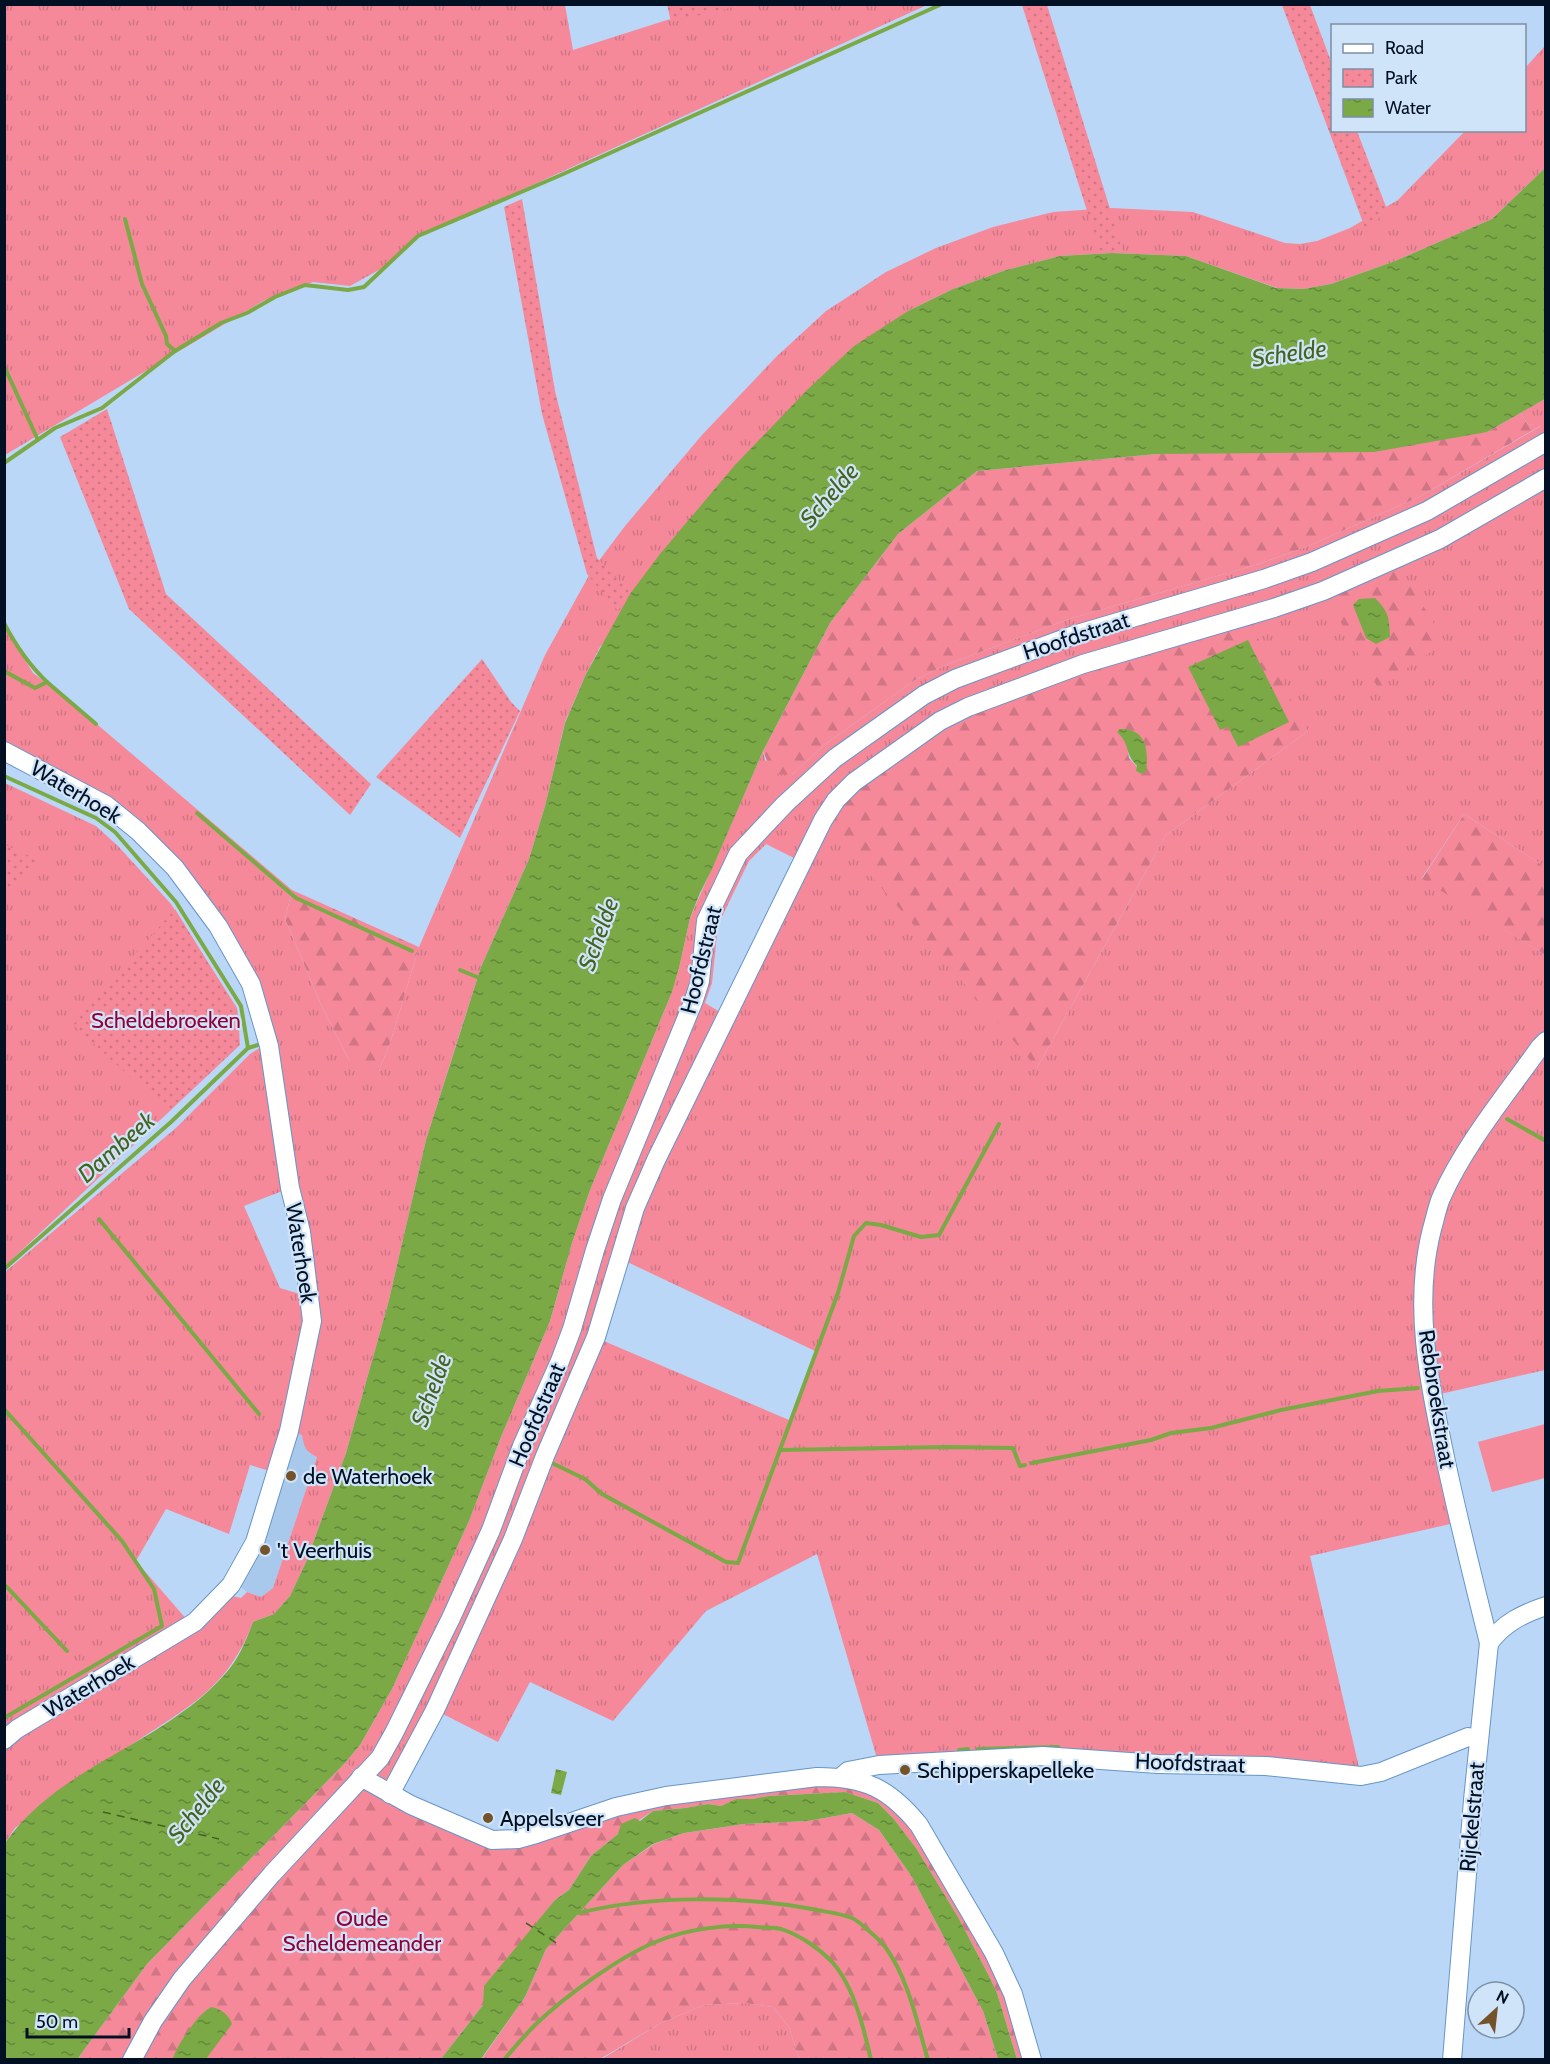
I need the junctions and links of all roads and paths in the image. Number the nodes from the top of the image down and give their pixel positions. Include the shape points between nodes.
1 (1545, 442) edge
2 (1545, 478) edge
3 (4, 751) edge
4 (1545, 1041) edge
5 (1545, 1606) edge
6 (1489, 1643) junction
7 (1479, 1739) junction
8 (4, 1740) edge
9 (893, 1764) junction
10 (361, 1777) junction
11 (841, 1777) junction
12 (886, 1792) junction
13 (390, 1794) junction
14 (132, 2060) edge
15 (1032, 2060) edge
16 (1452, 2060) edge

1 - 10 street, Hoofdstraat via 1426,511 1312,562 1074,635 955,679 924,695 835,758 759,830 738,854 706,921 700,981 694,1000 612,1199 573,1329 522,1446 491,1530 394,1733 380,1758
2 - 13 street, Hoofdstraat via 1440,539 1323,591 1083,664 968,708 940,721 854,782 836,800 725,1015 656,1160 635,1208 596,1337 513,1539 435,1710
3 - 8 street, Waterhoek via 106,805 138,831 175,868 218,926 251,984 269,1046 291,1188 302,1232 312,1321 289,1431 255,1542 231,1585 195,1622
4 - 6 street, Rebbroekstraat via 1463,1158 1440,1200 1427,1249 1423,1304 1432,1396
5 - 6 street via 1500,1628
6 - 7 street, Rijckelstraat
7 - 9 street, Hoofdstraat via 1468,1737 1382,1772 1360,1776 1266,1766 1042,1756
7 - 16 street, Rijckelstraat
9 - 11 street, Hoofdstraat via 848,1771
9 - 12 street
10 - 13 street, Hoofdstraat
10 - 14 street via 190,1970 153,2021
11 - 12 street, Hoofdstraat
11 - 13 street, Hoofdstraat via 666,1796 505,1840 478,1835
12 - 15 street, Hoofdstraat via 919,1825 994,1953 1013,1994

